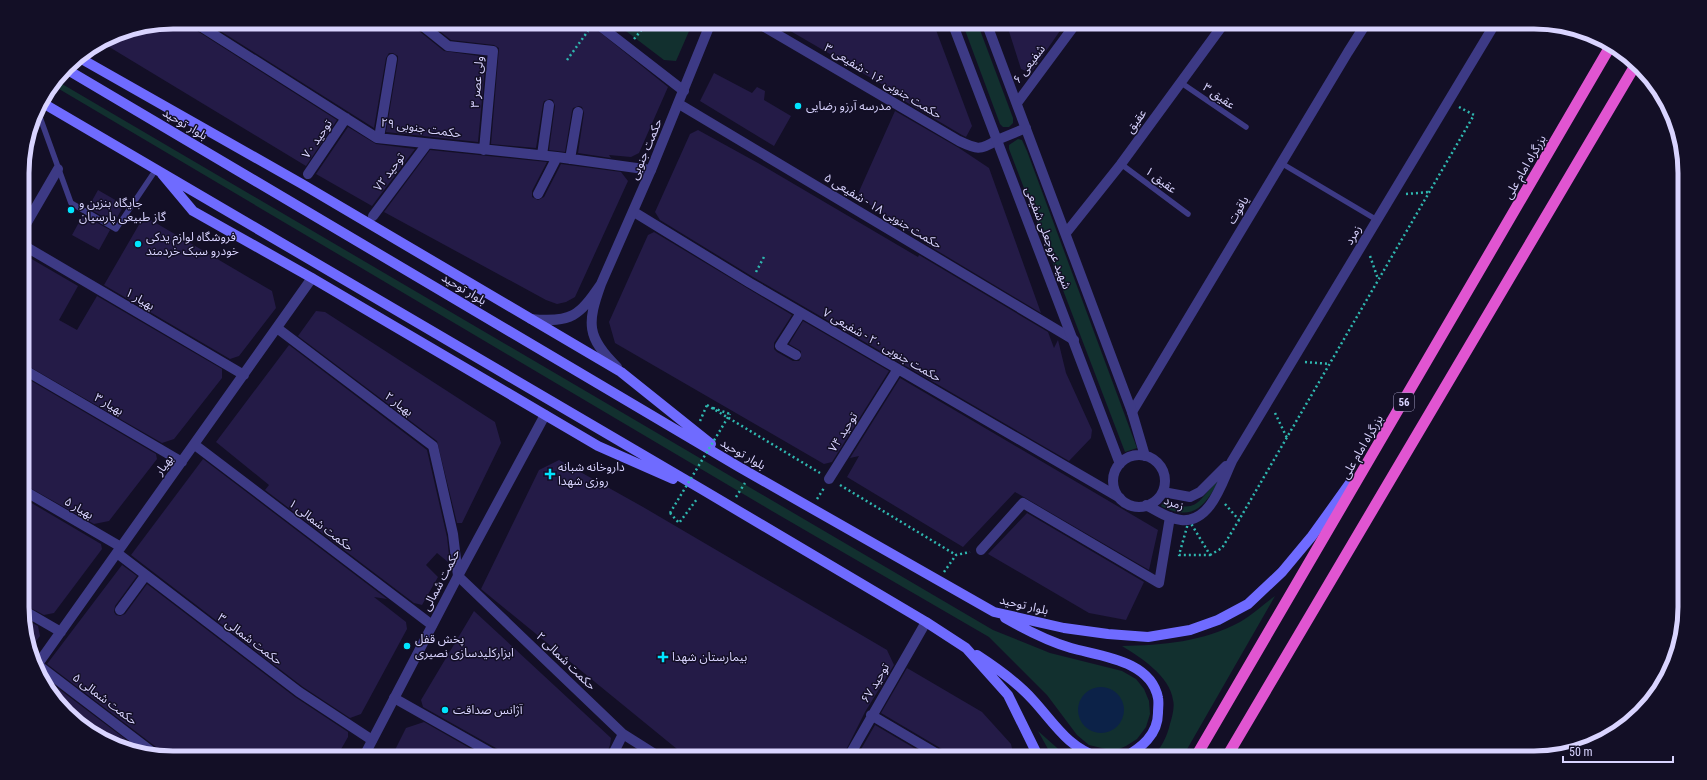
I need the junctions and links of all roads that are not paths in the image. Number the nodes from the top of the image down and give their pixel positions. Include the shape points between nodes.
1 (205, 29) edge
2 (427, 29) edge
3 (599, 29) edge
4 (708, 29) edge
5 (768, 29) edge
6 (955, 29) edge
7 (989, 29) edge
8 (1072, 29) edge
9 (1220, 29) edge
10 (1363, 29) edge
11 (1492, 29) edge
12 (1608, 49) edge
13 (392, 59) dead end
14 (84, 60) edge
15 (1633, 69) edge
16 (70, 72) edge
17 (1180, 82) junction
18 (684, 90) junction
19 (1017, 102) junction
20 (679, 104) junction
21 (46, 105) edge
22 (549, 105) dead end
23 (578, 112) dead end
24 (40, 118) edge
25 (346, 118) junction
26 (1026, 128) junction
27 (1246, 128) dead end
28 (378, 138) junction
29 (997, 140) junction
30 (426, 144) junction
31 (484, 150) junction
32 (542, 156) junction
33 (557, 157) junction
34 (570, 159) junction
35 (1281, 163) junction
36 (1121, 164) junction
37 (157, 168) junction
38 (58, 169) junction
39 (651, 170) junction
40 (308, 174) dead end
41 (538, 194) dead end
42 (634, 212) junction
43 (1188, 214) dead end
44 (373, 216) dead end
45 (29, 219) edge
46 (1377, 220) junction
47 (1066, 233) junction
48 (29, 249) edge
49 (312, 278) junction
50 (601, 284) junction
51 (801, 313) junction
52 (531, 319) junction
53 (278, 328) junction
54 (1074, 340) junction
55 (796, 355) dead end
56 (898, 369) junction
57 (621, 372) junction
58 (29, 373) edge
59 (244, 375) junction
60 (1132, 412) junction
61 (545, 415) junction
62 (1385, 434) junction
63 (195, 445) junction
64 (1145, 456) junction
65 (1232, 461) junction
66 (182, 462) junction
67 (1120, 464) junction
68 (739, 467) junction
69 (829, 479) road end
70 (1163, 492) junction
71 (29, 494) edge
72 (716, 497) junction
73 (1120, 498) junction
74 (1146, 506) junction
75 (1170, 517) junction
76 (119, 550) junction
77 (981, 550) road end
78 (145, 576) junction
79 (458, 576) junction
80 (120, 610) dead end
81 (994, 612) junction
82 (29, 613) edge
83 (926, 622) junction
84 (432, 625) junction
85 (61, 632) junction
86 (966, 648) junction
87 (40, 662) edge
88 (45, 672) edge
89 (394, 698) junction
90 (871, 715) junction
91 (623, 734) junction
92 (372, 740) junction
93 (147, 748) edge
94 (366, 751) edge
95 (488, 751) edge
96 (614, 751) edge
97 (650, 751) edge
98 (852, 751) edge
99 (932, 751) edge
100 (1036, 751) edge
101 (1083, 751) edge
102 (1135, 751) edge
103 (1199, 751) edge
104 (1230, 751) edge

1 - 25 street, حکمت جنوبی ۲۹
2 - 31 street, ولی عصر ۳ via 448,46 493,51
3 - 18 street via 628,47
4 - 18 street, حکمت جنوبی
5 - 29 street, حکمت جنوبی ۱۶ - شفیعی ۳ via 975,149 987,147
6 - 29 street, شهید عروجعلی شفیعی
7 - 19 street, شهید عروجعلی شفیعی
8 - 19 street, شفیعی ۶
9 - 17 street, عقیق
10 - 35 street, یاقوت
11 - 46 street, زمرد
12 - 62 highway, بزرگراه امام علی / 56
13 - 28 street
14 - 52 main road via 302,184
15 - 104 highway, 56
16 - 68 main road, بلوار توحید
17 - 27 lane, عقیق ۳
17 - 36 street, عقیق
18 - 20 street, حکمت جنوبی
19 - 26 street, شهید عروجعلی شفیعی
20 - 39 street, حکمت جنوبی
20 - 54 street, حکمت جنوبی ۱۸ - شفیعی ۵
21 - 37 main road
22 - 32 street
23 - 34 street
24 - 38 lane
25 - 28 street, حکمت جنوبی ۲۹
25 - 40 street, توحید ۷۰
26 - 29 street
26 - 47 street, شهید عروجعلی شفیعی
28 - 30 street, حکمت جنوبی ۲۹
29 - 54 street, شهید عروجعلی شفیعی
30 - 31 street, حکمت جنوبی ۲۹
30 - 44 street, توحید ۷۲
31 - 32 street, حکمت جنوبی ۲۹
32 - 33 street, حکمت جنوبی ۲۹
33 - 34 street, حکمت جنوبی ۲۹
33 - 41 street
34 - 39 street, حکمت جنوبی ۲۹
35 - 46 lane
35 - 60 street, یاقوت
36 - 43 lane, عقیق ۱
36 - 47 street, عقیق
37 - 38 lane via 116,229 70,203
37 - 49 main road via 193,211
37 - 72 main road
38 - 45 street
39 - 42 street, حکمت جنوبی
42 - 50 street, حکمت جنوبی
42 - 51 street, حکمت جنوبی ۲۰ - شفیعی ۷
46 - 65 street, زمرد
47 - 60 street, شهید عروجعلی شفیعی
48 - 59 street, بهیار ۱
49 - 53 street, بهیار
49 - 61 main road
50 - 52 street via 578,313 565,319 550,321
50 - 57 street via 590,320 594,337 602,353
51 - 55 street via 780,346
51 - 56 street, حکمت جنوبی ۲۰ - شفیعی ۷
52 - 57 main road
53 - 59 street, بهیار
53 - 79 street, بهیار ۲ via 433,446 453,534
54 - 67 street, شهید عروجعلی شفیعی
56 - 69 street, توحید ۷۴
56 - 73 street, حکمت جنوبی ۲۰ - شفیعی ۷
57 - 68 main road
58 - 66 street, بهیار ۳
59 - 63 street, بهیار
60 - 64 street, شهید عروجعلی شفیعی
61 - 72 main road via 598,446
61 - 79 street, حکمت شمالی
62 - 81 main road, بلوار توحید via 1312,536 1282,572 1248,604 1218,620 1190,630 1148,636 1064,628
62 - 103 highway, بزرگراه امام علی / 56
63 - 66 street, بهیار
63 - 84 street, حکمت شمالی ۱
64 - 67 street via 1132,456
64 - 70 street via 1162,467 1165,475
65 - 70 street, زمرد via 1196,495 1186,498
65 - 75 street, زمرد via 1207,510 1189,520
66 - 76 street, بهیار
67 - 73 street via 1113,482
68 - 81 main road, بلوار توحید
70 - 74 street via 1158,499
71 - 76 street, بهیار ۵
72 - 83 main road
73 - 74 street via 1134,506
74 - 75 street, زمرد
75 - 77 street via 1159,582 1023,503
76 - 78 street, حکمت شمالی ۳
76 - 85 street, بهیار
78 - 80 street
78 - 92 street, حکمت شمالی ۳ via 299,692
79 - 84 street, حکمت شمالی
79 - 91 street, حکمت شمالی ۲
81 - 102 main road via 1031,633 1071,648 1115,658 1137,668 1151,682 1158,697 1158,719 1152,735
82 - 85 street
83 - 86 main road
83 - 90 street, توحید ۶۷
84 - 89 street, حکمت شمالی
85 - 87 street, بهیار
86 - 100 main road via 1008,695
86 - 101 main road via 1002,672 1033,700 1067,739
88 - 93 street, حکمت شمالی ۵
89 - 92 street, حکمت شمالی
89 - 95 street
90 - 98 street, توحید ۶۷
90 - 99 street
91 - 96 street
91 - 97 street, حکمت شمالی ۲
92 - 94 street, حکمت شمالی

